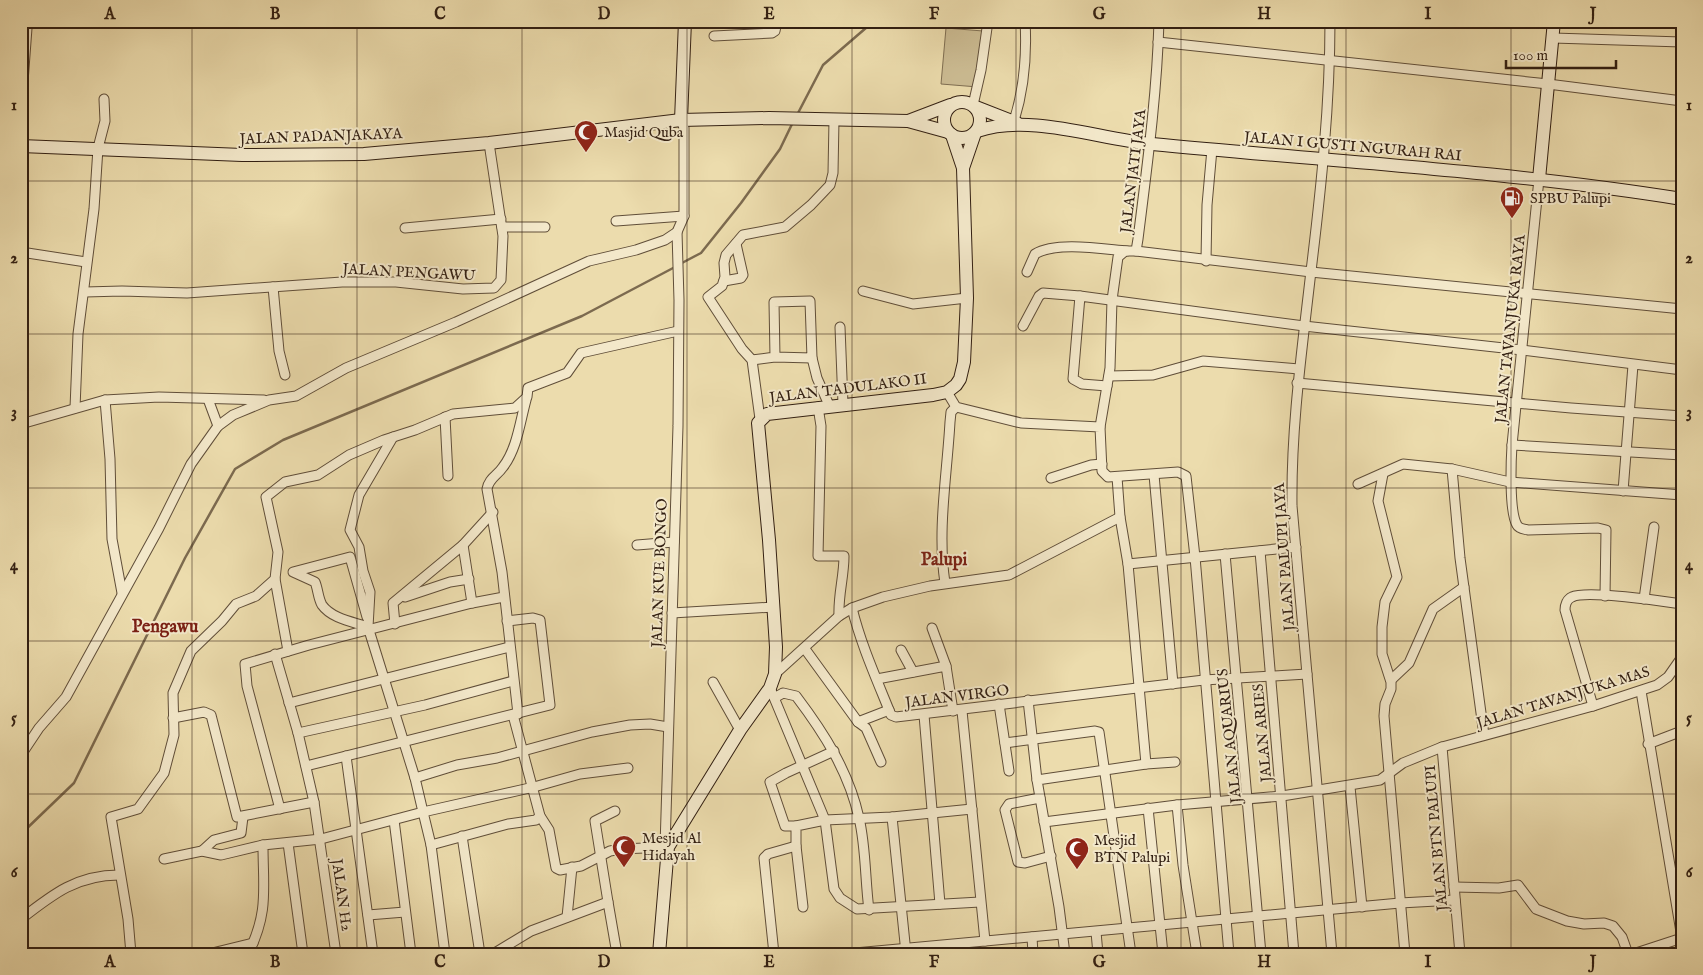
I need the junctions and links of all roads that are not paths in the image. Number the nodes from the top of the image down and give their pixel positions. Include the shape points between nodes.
1 (30, 21) edge
2 (685, 21) edge
3 (777, 21) edge
4 (988, 21) edge
5 (1025, 21) edge
6 (1159, 21) edge
7 (1330, 21) edge
8 (1554, 21) edge
9 (714, 36) dead end
10 (1553, 38) junction
11 (1158, 42) junction
12 (1682, 42) edge
13 (1329, 60) junction
14 (1548, 84) junction
15 (104, 99) dead end
16 (1682, 101) edge
17 (950, 105) junction
18 (974, 106) junction
19 (21, 109) edge
20 (834, 120) junction
21 (908, 121) junction
22 (684, 123) junction
23 (1018, 123) junction
24 (976, 132) junction
25 (950, 133) junction
26 (489, 143) junction
27 (1149, 144) junction
28 (21, 146) edge
29 (98, 148) junction
30 (1212, 150) junction
31 (1323, 159) junction
32 (963, 168) junction
33 (1539, 179) junction
34 (1682, 198) edge
35 (684, 216) junction
36 (616, 221) dead end
37 (502, 223) junction
38 (545, 227) dead end
39 (405, 228) dead end
40 (677, 232) junction
41 (736, 244) junction
42 (1132, 251) junction
43 (21, 252) edge
44 (1206, 261) junction
45 (86, 262) junction
46 (1027, 272) dead end
47 (1311, 272) junction
48 (724, 281) junction
49 (500, 283) junction
50 (273, 287) junction
51 (864, 291) dead end
52 (84, 292) junction
53 (1528, 294) junction
54 (1080, 296) junction
55 (967, 298) junction
56 (503, 300) junction
57 (1112, 300) junction
58 (1682, 309) edge
59 (1024, 326) dead end
60 (1304, 326) junction
61 (840, 327) dead end
62 (678, 331) junction
63 (1522, 350) junction
64 (775, 357) junction
65 (812, 358) junction
66 (752, 360) junction
67 (1634, 365) junction
68 (1299, 369) junction
69 (1682, 370) edge
70 (285, 375) dead end
71 (1109, 376) junction
72 (1298, 383) junction
73 (1107, 386) junction
74 (947, 392) junction
75 (527, 398) junction
76 (208, 399) junction
77 (105, 400) junction
78 (269, 400) junction
79 (1517, 403) junction
80 (843, 404) junction
81 (824, 406) junction
82 (956, 407) junction
83 (74, 408) junction
84 (1629, 413) junction
85 (1682, 416) edge
86 (445, 417) junction
87 (760, 419) junction
88 (21, 424) edge
89 (218, 426) junction
90 (1100, 427) junction
91 (393, 437) junction
92 (1512, 444) junction
93 (1627, 452) junction
94 (1682, 455) edge
95 (1102, 464) junction
96 (1452, 469) junction
97 (1383, 474) junction
98 (1154, 475) junction
99 (448, 476) dead end
100 (1117, 477) junction
101 (1051, 478) dead end
102 (1510, 482) junction
103 (1358, 484) dead end
104 (1623, 491) junction
105 (1682, 495) edge
106 (493, 512) junction
107 (1120, 517) junction
108 (1654, 528) dead end
109 (674, 542) junction
110 (463, 545) junction
111 (637, 545) dead end
112 (1296, 548) junction
113 (1260, 551) junction
114 (1226, 554) junction
115 (1195, 557) junction
116 (1162, 560) junction
117 (1128, 564) junction
118 (275, 579) junction
119 (469, 579) junction
120 (946, 583) junction
121 (1464, 587) junction
122 (122, 593) junction
123 (1605, 596) junction
124 (504, 597) junction
125 (1644, 599) junction
126 (398, 600) junction
127 (472, 603) junction
128 (1682, 604) edge
129 (774, 607) junction
130 (852, 608) junction
131 (672, 613) junction
132 (839, 616) junction
133 (507, 621) junction
134 (395, 624) junction
135 (368, 625) junction
136 (932, 628) dead end
137 (509, 647) junction
138 (805, 649) junction
139 (288, 650) junction
140 (901, 650) dead end
141 (275, 654) junction
142 (1682, 657) edge
143 (946, 666) junction
144 (913, 672) junction
145 (775, 674) junction
146 (1307, 674) junction
147 (1271, 676) junction
148 (386, 679) junction
149 (877, 679) junction
150 (1237, 679) junction
151 (513, 680) junction
152 (1204, 680) junction
153 (1391, 680) junction
154 (713, 682) dead end
155 (1173, 684) junction
156 (1140, 687) junction
157 (773, 692) junction
158 (1641, 692) junction
159 (1028, 700) junction
160 (289, 703) junction
161 (1000, 704) junction
162 (1593, 706) junction
163 (889, 710) junction
164 (396, 711) junction
165 (958, 711) junction
166 (515, 715) junction
167 (924, 715) junction
168 (173, 718) junction
169 (858, 722) junction
170 (668, 727) junction
171 (740, 730) junction
172 (1682, 730) edge
173 (298, 733) junction
174 (1484, 735) junction
175 (1032, 739) junction
176 (404, 742) junction
177 (1005, 742) junction
178 (1648, 744) junction
179 (1442, 747) junction
180 (523, 750) junction
181 (834, 752) junction
182 (21, 755) edge
183 (346, 756) junction
184 (881, 762) dead end
185 (1176, 762) dead end
186 (1146, 764) junction
187 (804, 765) junction
188 (306, 766) junction
189 (628, 768) dead end
190 (1104, 769) junction
191 (1009, 771) dead end
192 (1390, 773) junction
193 (415, 778) junction
194 (1037, 780) junction
195 (534, 787) junction
196 (1350, 787) junction
197 (1318, 790) junction
198 (1282, 796) junction
199 (1040, 798) junction
200 (1249, 799) junction
201 (314, 802) junction
202 (1216, 802) junction
203 (1177, 804) junction
204 (1148, 808) junction
205 (280, 809) junction
206 (972, 809) junction
207 (615, 811) dead end
208 (423, 812) junction
209 (1109, 812) junction
210 (932, 813) junction
211 (540, 816) junction
212 (243, 817) junction
213 (892, 817) junction
214 (859, 818) junction
215 (394, 820) junction
216 (825, 820) junction
217 (1044, 822) junction
218 (796, 826) junction
219 (358, 830) junction
220 (462, 836) junction
221 (321, 839) junction
222 (288, 843) junction
223 (263, 845) junction
224 (431, 846) junction
225 (796, 846) junction
226 (666, 847) junction
227 (202, 851) junction
228 (601, 856) junction
229 (1051, 856) junction
230 (164, 860) dead end
231 (572, 867) junction
232 (119, 875) junction
233 (1454, 887) junction
234 (1455, 900) junction
235 (608, 902) junction
236 (980, 902) junction
237 (1400, 903) junction
238 (940, 904) junction
239 (803, 907) dead end
240 (902, 907) junction
241 (1362, 907) junction
242 (869, 910) junction
243 (1328, 910) junction
244 (405, 912) junction
245 (1290, 913) junction
246 (368, 915) junction
247 (1258, 916) junction
248 (567, 917) junction
249 (21, 919) edge
250 (1227, 920) junction
251 (1194, 923) junction
252 (1160, 925) junction
253 (1128, 928) junction
254 (1096, 932) junction
255 (1064, 934) junction
256 (1032, 937) junction
257 (1682, 938) edge
258 (985, 941) junction
259 (253, 943) junction
260 (905, 951) edge
261 (131, 954) edge
262 (208, 954) edge
263 (248, 954) edge
264 (303, 954) edge
265 (336, 954) edge
266 (373, 954) edge
267 (411, 954) edge
268 (445, 954) edge
269 (480, 954) edge
270 (493, 954) edge
271 (617, 954) edge
272 (659, 954) edge
273 (774, 954) edge
274 (844, 954) edge
275 (1033, 954) edge
276 (1065, 954) edge
277 (1098, 954) edge
278 (1131, 954) edge
279 (1163, 954) edge
280 (1196, 954) edge
281 (1229, 954) edge
282 (1262, 954) edge
283 (1294, 954) edge
284 (1332, 954) edge
285 (1405, 954) edge
286 (1460, 954) edge
287 (1628, 954) edge
288 (1633, 954) edge

1 - 19 street
2 - 22 main road via 684,60 681,65
3 - 9 street via 775,31 770,34
4 - 18 street
5 - 23 street via 1025,66
6 - 11 street, JALAN JATI JAYA
7 - 13 street, JALAN PALUPI JAYA
8 - 10 main road
10 - 12 street
10 - 14 main road
11 - 13 street
11 - 27 street, JALAN JATI JAYA
13 - 14 street
13 - 31 street, JALAN PALUPI JAYA
14 - 16 street
14 - 33 main road
15 - 29 street via 105,121
17 - 18 main road via 961,101
17 - 21 main road
17 - 25 main road via 944,121
18 - 23 main road, JALAN I GUSTI NGURAH RAI
18 - 24 main road via 981,121
20 - 21 main road
20 - 22 main road via 769,118
20 - 41 street via 830,185 786,227 743,236
21 - 25 main road
22 - 26 main road, JALAN PADANJAKAYA
22 - 35 street
23 - 24 main road, JALAN I GUSTI NGURAH RAI
23 - 27 main road, JALAN I GUSTI NGURAH RAI
24 - 25 main road via 961,138
24 - 32 main road
25 - 32 main road, JALAN TADULAKO II
26 - 29 main road, JALAN PADANJAKAYA via 364,154 242,155
26 - 37 street
27 - 30 main road, JALAN I GUSTI NGURAH RAI
27 - 42 street, JALAN JATI JAYA
28 - 29 main road, JALAN PADANJAKAYA
29 - 45 street
30 - 31 main road, JALAN I GUSTI NGURAH RAI
30 - 44 street via 1206,205
31 - 33 main road, JALAN I GUSTI NGURAH RAI
31 - 47 street, JALAN PALUPI JAYA
32 - 55 main road, JALAN TADULAKO II
33 - 34 main road, JALAN I GUSTI NGURAH RAI
33 - 53 street, JALAN TAVANJUKA RAYA
35 - 36 street
35 - 40 street
37 - 38 street
37 - 39 street
37 - 49 street
40 - 56 street via 665,240 636,250 589,261
40 - 62 street, JALAN KUE BONGO
41 - 48 street via 726,255
41 - 48 street via 743,275
42 - 44 street
42 - 46 street via 1078,247 1048,249 1035,254
42 - 57 street, JALAN JATI JAYA via 1118,257
43 - 45 street
44 - 47 street
45 - 52 street
47 - 53 street
47 - 60 street, JALAN PALUPI JAYA
48 - 66 street via 708,297
49 - 50 street, JALAN PENGAWU via 494,288 482,289 396,282
49 - 56 street
50 - 52 street, JALAN PENGAWU via 187,293
50 - 70 street via 279,352
51 - 55 street via 913,304
52 - 83 street
53 - 58 street
53 - 63 street, JALAN TAVANJUKA RAYA
54 - 57 street
54 - 59 street via 1044,293 1039,296
54 - 73 street via 1074,379 1082,384
55 - 74 main road, JALAN TADULAKO II via 962,372 956,385
56 - 78 street via 346,368 296,396
57 - 60 street
57 - 71 street, JALAN JATI JAYA
60 - 63 street
60 - 68 street, JALAN PALUPI JAYA
61 - 80 street
62 - 75 street via 581,353 567,373 528,388
62 - 109 street, JALAN KUE BONGO
63 - 67 street
63 - 79 street, JALAN TAVANJUKA RAYA
64 - 65 street
64 - 65 street via 774,302 809,301
64 - 66 street
65 - 81 street
66 - 87 street
67 - 69 street
67 - 84 street
68 - 71 street via 1203,361 1153,375
68 - 72 street, JALAN PALUPI JAYA
71 - 73 street, JALAN JATI JAYA
72 - 79 street
72 - 112 street, JALAN PALUPI JAYA via 1291,466
73 - 90 street, JALAN JATI JAYA
74 - 80 main road, JALAN TADULAKO II
74 - 82 street
75 - 86 street via 520,406 507,410 484,410
75 - 106 street via 511,454 488,484
76 - 77 street
76 - 78 street
76 - 89 street
77 - 83 street
77 - 122 street via 112,539
78 - 89 street via 233,415
79 - 84 street
79 - 92 street, JALAN TAVANJUKA RAYA
80 - 81 main road, JALAN TADULAKO II
81 - 87 main road, JALAN TADULAKO II via 767,414
81 - 132 street via 818,556 844,556
82 - 90 street via 1021,423
82 - 120 street via 951,412 943,524 942,556
83 - 88 street
84 - 85 street
84 - 93 street
86 - 91 street
86 - 99 street
87 - 129 main road, JALAN TADULAKO II via 757,429
89 - 122 street via 191,464 160,528
90 - 95 street
91 - 118 street via 350,455 318,475 285,482 266,497 278,552
91 - 135 street via 359,495 350,523 370,592
92 - 93 street
92 - 102 street, JALAN TAVANJUKA RAYA
93 - 94 street
93 - 104 street
95 - 100 street via 1104,476
95 - 101 street
96 - 97 street via 1403,464
96 - 102 street
96 - 121 street
97 - 103 street
97 - 153 street via 1378,501 1397,577 1385,602 1382,627 1382,654
98 - 100 street
98 - 115 street via 1178,472 1186,476
98 - 116 street
100 - 107 street
102 - 104 street
102 - 123 street, JALAN TAVANJUKA RAYA via 1516,522 1521,528 1606,530
104 - 105 street
106 - 110 street
106 - 124 street
107 - 117 street
107 - 120 street via 1019,571
108 - 125 street
109 - 111 street
109 - 131 street, JALAN KUE BONGO
110 - 119 street
110 - 126 street
112 - 113 street
112 - 146 street, JALAN PALUPI JAYA
113 - 114 street
113 - 147 street, JALAN ARIES
114 - 115 street
114 - 150 street, JALAN AQUARIUS
115 - 116 street
115 - 152 street
116 - 117 street
116 - 155 street
117 - 156 street
118 - 139 street
118 - 168 street via 256,596 236,604 191,650 173,693
119 - 126 street via 431,587
119 - 127 street
120 - 130 street via 883,597
121 - 153 street via 1432,609 1409,663
121 - 174 street
122 - 182 street via 66,697
123 - 125 street
123 - 162 street via 1572,596 1565,606
124 - 127 street
124 - 133 street
125 - 128 street
126 - 134 street via 393,603
127 - 134 street
129 - 131 street
129 - 145 main road, JALAN TADULAKO II
130 - 132 street
130 - 149 street, JALAN VIRGO
131 - 170 street, JALAN KUE BONGO
132 - 138 street
133 - 137 street
133 - 166 street via 540,620 550,705
134 - 135 street
135 - 135 street via 350,557 293,572 315,582 326,609 347,621
135 - 139 street
135 - 148 street
136 - 143 street
137 - 148 street
137 - 151 street
138 - 145 street
138 - 169 street
139 - 141 street
140 - 144 street
141 - 160 street, JALAN H2
141 - 205 street via 247,662 244,672
142 - 158 street, JALAN TAVANJUKA MAS via 1668,677
143 - 144 street
143 - 165 street
144 - 149 street
145 - 157 main road, JALAN TADULAKO II
146 - 147 street, JALAN VIRGO
146 - 197 street, JALAN PALUPI JAYA
147 - 150 street, JALAN VIRGO
147 - 198 street, JALAN ARIES
148 - 160 street
148 - 164 street
149 - 163 street, JALAN VIRGO
150 - 152 street, JALAN VIRGO
150 - 200 street, JALAN AQUARIUS
151 - 164 street
151 - 166 street
152 - 155 street, JALAN VIRGO
152 - 202 street
153 - 192 street via 1384,708
154 - 171 street
155 - 156 street, JALAN VIRGO
156 - 159 street, JALAN VIRGO
156 - 186 street
157 - 171 main road, JALAN TADULAKO II
157 - 181 street via 796,696
157 - 187 street
158 - 162 street, JALAN TAVANJUKA MAS
158 - 178 street
159 - 161 street, JALAN VIRGO
159 - 175 street
160 - 173 street, JALAN H2
161 - 165 street, JALAN VIRGO
161 - 177 street
162 - 174 street, JALAN TAVANJUKA MAS
163 - 167 street, JALAN VIRGO via 896,717
163 - 169 street
164 - 173 street
164 - 176 street
165 - 167 street, JALAN VIRGO
165 - 206 street
166 - 176 street
166 - 180 street
167 - 210 street
168 - 212 street via 204,712 210,715 236,816
168 - 232 street via 173,743 162,777 138,809 112,817
169 - 184 street via 866,728
170 - 180 street via 650,724 621,726
170 - 226 street, JALAN KUE BONGO
171 - 226 main road, JALAN TADULAKO II
172 - 178 street
173 - 188 street, JALAN H2
174 - 179 street, JALAN TAVANJUKA MAS
175 - 177 street
175 - 190 street via 1097,731
175 - 194 street
176 - 183 street
176 - 193 street
177 - 191 street
178 - 257 street
179 - 192 street, JALAN BTN PALUPI via 1403,763
179 - 233 street, JALAN BTN PALUPI
180 - 193 street
180 - 195 street
181 - 187 street
181 - 214 street
183 - 188 street
183 - 219 street
185 - 186 street
186 - 190 street
187 - 216 street
187 - 218 street via 770,782 785,826
188 - 201 street, JALAN H2
189 - 195 street via 580,774
190 - 194 street
190 - 209 street
192 - 196 street, JALAN BTN PALUPI via 1380,780
192 - 237 street
193 - 208 street
194 - 199 street
195 - 208 street
195 - 211 street
196 - 197 street, JALAN BTN PALUPI
196 - 241 street
197 - 198 street, JALAN BTN PALUPI
197 - 243 street, JALAN PALUPI JAYA
198 - 200 street, JALAN BTN PALUPI
198 - 245 street, JALAN ARIES
199 - 217 street
199 - 229 street via 1009,804 1005,810 1018,862
200 - 202 street, JALAN BTN PALUPI
200 - 247 street, JALAN AQUARIUS
201 - 205 street
201 - 221 street, JALAN H2
202 - 203 street, JALAN BTN PALUPI
202 - 250 street
203 - 204 street, JALAN BTN PALUPI
203 - 251 street via 1183,865
204 - 209 street, JALAN BTN PALUPI
204 - 252 street
205 - 212 street
206 - 210 street
206 - 236 street
207 - 228 street via 595,821
208 - 215 street
208 - 224 street
209 - 217 street, JALAN BTN PALUPI
209 - 253 street
210 - 213 street
210 - 238 street
211 - 220 street via 536,820
211 - 231 street via 549,830 554,866 560,870
212 - 227 street via 241,833 214,840
213 - 214 street
213 - 240 street
214 - 216 street
214 - 242 street
215 - 219 street
215 - 244 street
216 - 218 street
216 - 242 street via 834,889 847,904
217 - 229 street
218 - 225 street
219 - 221 street
219 - 246 street
220 - 224 street
220 - 269 street
221 - 222 street
221 - 265 street, JALAN H2
222 - 223 street
222 - 264 street
223 - 227 street via 221,855
223 - 259 street via 265,898
224 - 268 street
225 - 239 street
225 - 273 street via 764,858
226 - 228 street via 621,849
226 - 272 main road
227 - 230 street
228 - 231 street
228 - 235 street
229 - 255 street
231 - 248 street
232 - 249 street via 92,876 65,887
232 - 261 street via 127,911
233 - 234 street, JALAN BTN PALUPI
233 - 287 street via 1518,885 1536,909 1567,921 1612,926 1622,937
234 - 237 street
234 - 286 street, JALAN BTN PALUPI
235 - 248 street
235 - 271 street
236 - 238 street
236 - 258 street
237 - 241 street
237 - 285 street
238 - 240 street
240 - 242 street
240 - 260 street
241 - 243 street
243 - 245 street
243 - 284 street, JALAN PALUPI JAYA
244 - 246 street
244 - 267 street
245 - 247 street
245 - 283 street, JALAN ARIES
246 - 266 street
247 - 250 street
247 - 282 street, JALAN AQUARIUS
248 - 270 street via 531,931
250 - 251 street
250 - 281 street
251 - 252 street
251 - 280 street
252 - 253 street
252 - 279 street
253 - 254 street
253 - 278 street
254 - 255 street
254 - 277 street
255 - 256 street
255 - 276 street
256 - 258 street
256 - 275 street
257 - 288 street
258 - 260 street
259 - 262 street
259 - 263 street
260 - 274 street

